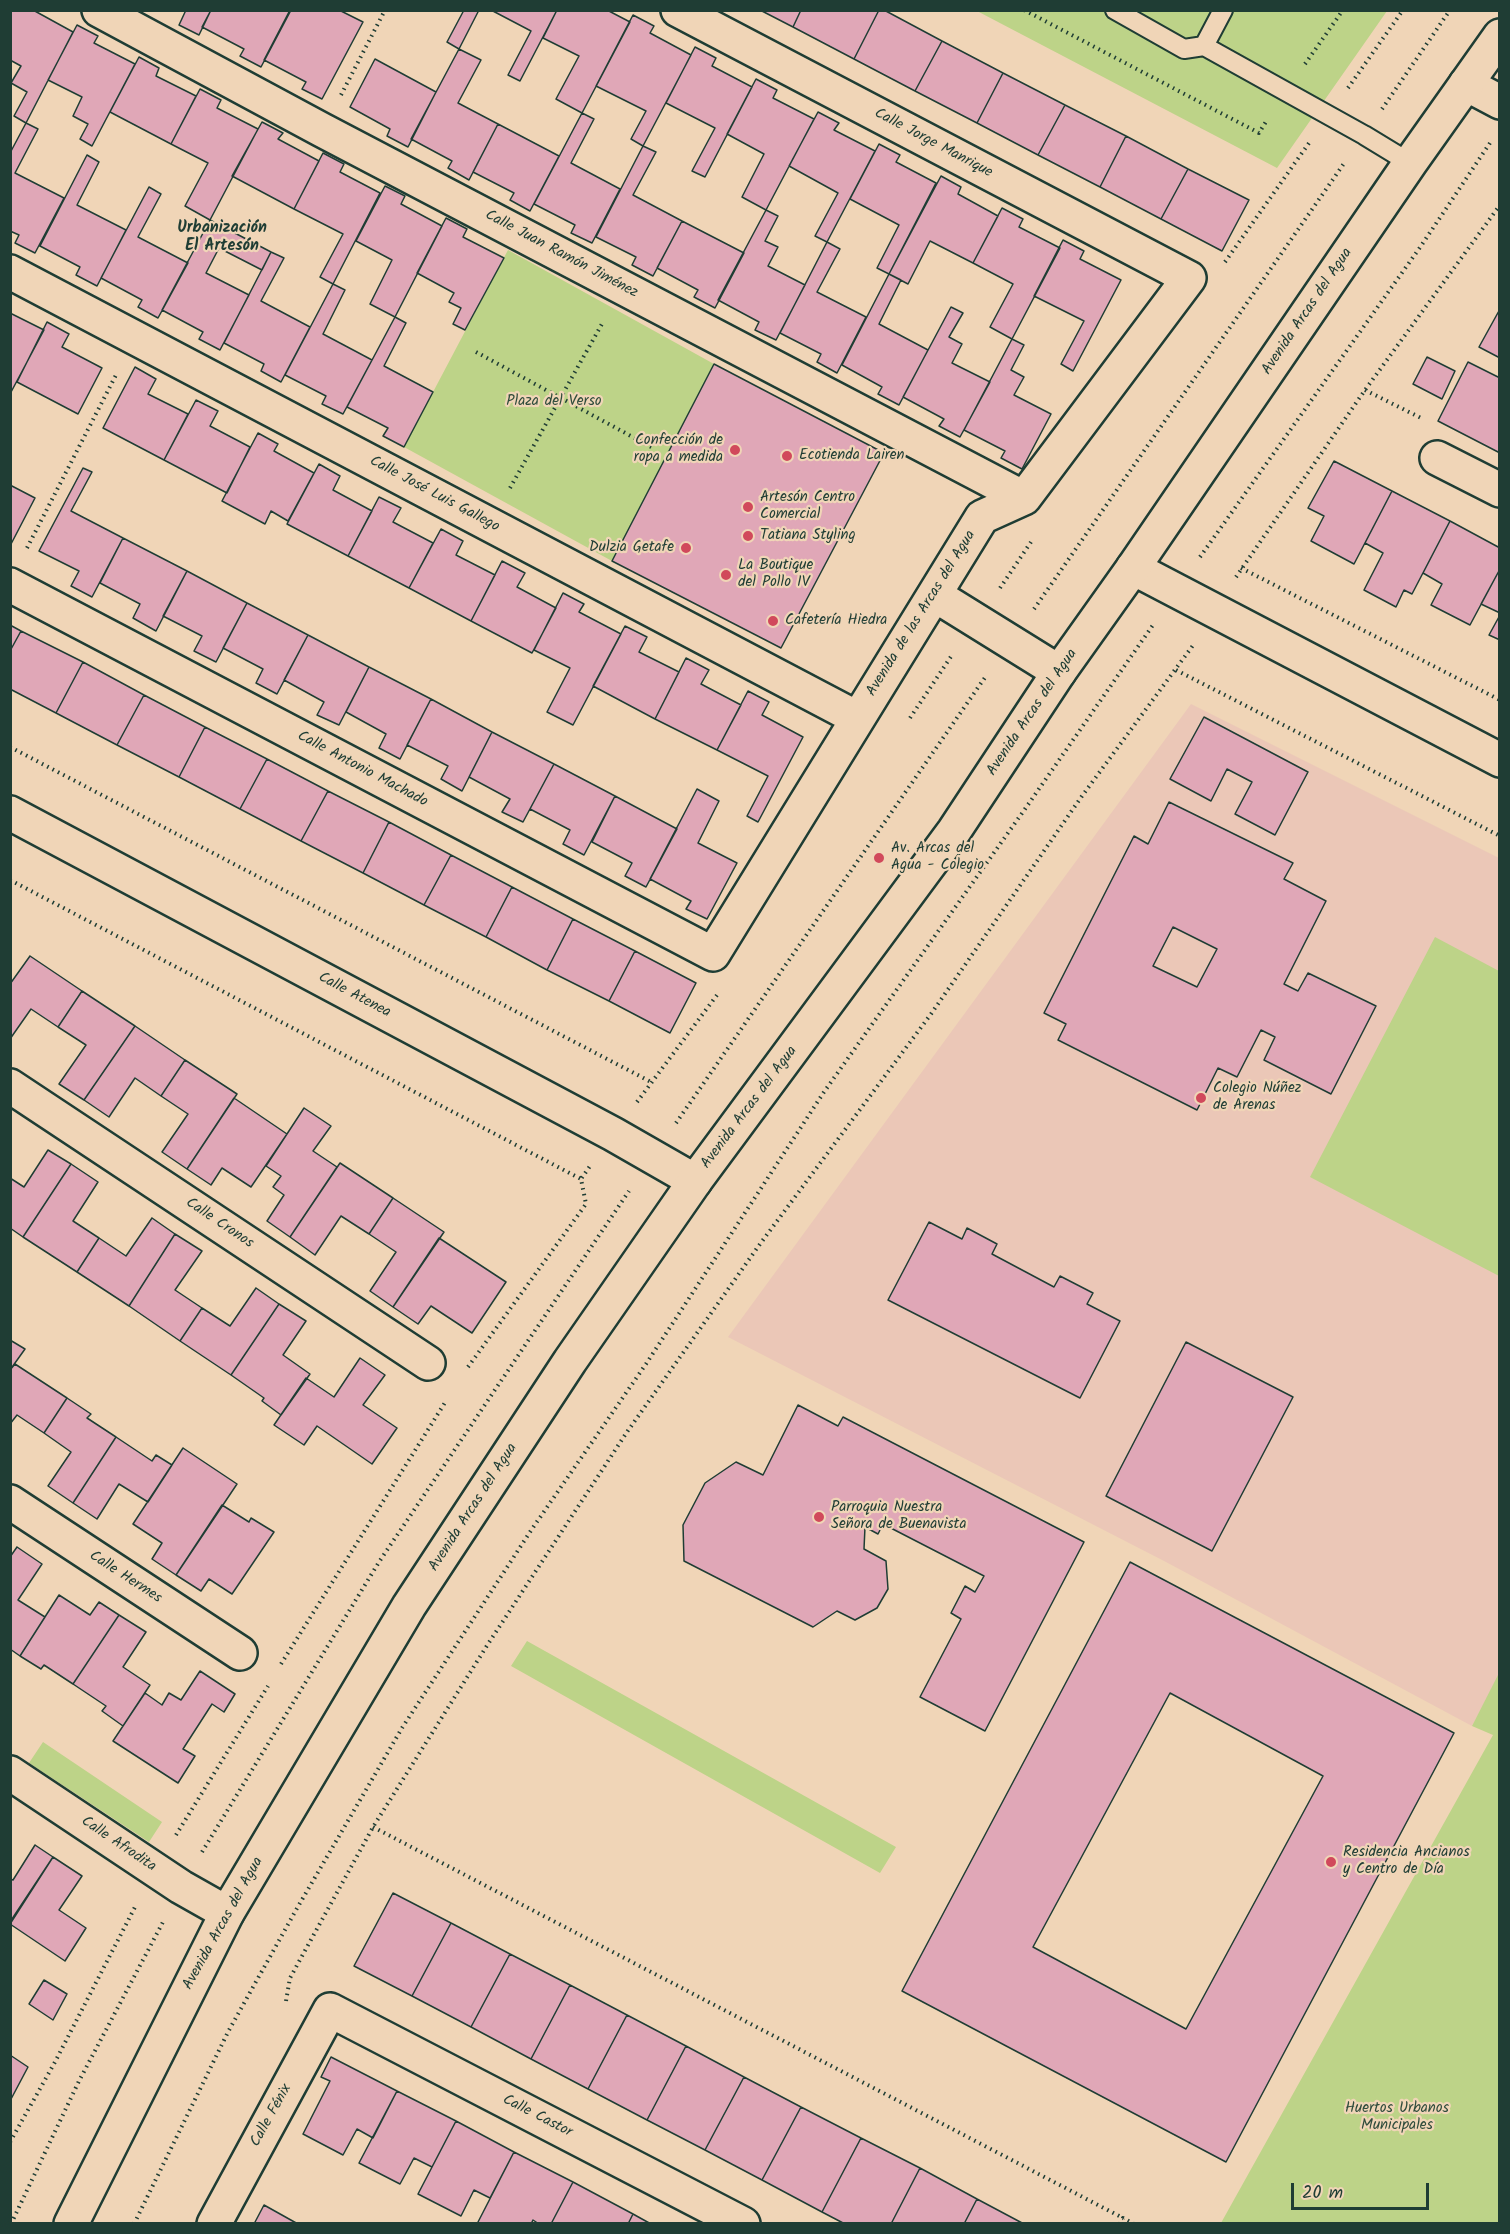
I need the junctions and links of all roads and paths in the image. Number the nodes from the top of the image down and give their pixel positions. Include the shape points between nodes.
1 (99, 10) edge
2 (385, 10) edge
3 (678, 10) edge
4 (1115, 10) edge
5 (1223, 10) edge
6 (1403, 10) edge
7 (1450, 10) edge
8 (1500, 36) edge
9 (1204, 46) junction
10 (1466, 84) junction
11 (1348, 88) dead end
12 (1500, 102) edge
13 (322, 130) junction
14 (1364, 135) junction
15 (1313, 137) dead end
16 (1493, 138) dead end
17 (1410, 163) junction
18 (1500, 205) edge
19 (1224, 264) dead end
20 (10, 272) edge
21 (1189, 278) joint
22 (623, 287) junction
23 (135, 337) junction
24 (476, 352) dead end
25 (1365, 390) junction
26 (560, 398) junction
27 (653, 448) dead end
28 (1443, 461) joint
29 (1500, 490) edge
30 (1024, 498) junction
31 (489, 524) junction
32 (1033, 539) dead end
33 (25, 552) dead end
34 (1133, 568) junction
35 (1241, 568) junction
36 (10, 585) edge
37 (1176, 591) junction
38 (935, 595) junction
39 (1215, 612) junction
40 (977, 622) junction
41 (1010, 642) junction
42 (1176, 670) junction
43 (1059, 672) junction
44 (1500, 700) edge
45 (857, 718) junction
46 (908, 722) dead end
47 (10, 747) edge
48 (1500, 760) edge
49 (10, 813) edge
50 (1500, 836) edge
51 (10, 880) edge
52 (713, 954) joint
53 (722, 989) dead end
54 (653, 1083) junction
55 (10, 1086) edge
56 (613, 1134) junction
57 (652, 1157) junction
58 (582, 1179) junction
59 (695, 1181) junction
60 (428, 1363) dead end
61 (463, 1374) dead end
62 (450, 1394) dead end
63 (10, 1502) edge
64 (240, 1653) dead end
65 (279, 1666) dead end
66 (273, 1676) dead end
67 (10, 1773) edge
68 (373, 1827) junction
69 (168, 1878) junction
70 (227, 1913) junction
71 (330, 2010) joint
72 (284, 2012) dead end
73 (10, 2142) edge
74 (1123, 2218) junction
75 (10, 2223) edge
76 (71, 2223) edge
77 (134, 2223) edge
78 (214, 2223) edge
79 (743, 2223) edge
80 (1120, 2223) edge
81 (1134, 2223) edge

1 - 13 street, Calle Juan Ramón Jiménez
2 - 13 path
3 - 21 street, Calle Jorge Manrique
4 - 9 lane via 1184,49
5 - 9 lane
6 - 11 path
7 - 14 path
8 - 10 street, Avenida Arcas del Agua
9 - 14 lane
10 - 12 street
10 - 17 street, Avenida Arcas del Agua
13 - 22 street, Calle Juan Ramón Jiménez
14 - 17 lane
14 - 41 path
15 - 19 path
16 - 37 path
17 - 34 street, Avenida Arcas del Agua
18 - 25 path
20 - 23 street, Calle José Luis Gallego
21 - 30 street, Avenida de las Arcas del Agua
22 - 26 path
22 - 30 street, Calle Juan Ramón Jiménez
23 - 31 street, Calle José Luis Gallego
23 - 33 path
24 - 26 path
25 - 28 path via 1439,428
25 - 35 path
26 - 27 path
26 - 31 path
28 - 29 street
30 - 38 street, Avenida de las Arcas del Agua via 982,517
31 - 45 street, Calle José Luis Gallego
32 - 40 path
34 - 37 street
34 - 43 street, Avenida Arcas del Agua
35 - 39 path
35 - 44 path
36 - 52 street, Calle Antonio Machado
37 - 39 street
37 - 77 path via 824,1092 402,1728 228,2032
38 - 40 street
38 - 45 street, Avenida de las Arcas del Agua
39 - 42 path
39 - 48 street
40 - 41 street
40 - 46 path
41 - 43 street
41 - 57 path
42 - 50 path
42 - 68 path via 627,1432
43 - 59 street, Avenida Arcas del Agua via 928,867
45 - 52 street, Avenida de las Arcas del Agua
47 - 54 path
49 - 56 street, Calle Atenea
51 - 58 path
53 - 54 path
54 - 56 path
55 - 60 street, Calle Cronos
56 - 57 street, Calle Atenea
56 - 58 path
57 - 59 street, Calle Atenea
57 - 69 path
58 - 61 path via 586,1204
59 - 70 street, Avenida Arcas del Agua via 570,1361 409,1606
62 - 65 path
63 - 64 street, Calle Hermes
66 - 69 path
67 - 69 street, Calle Afrodita
68 - 72 path via 290,1978
68 - 74 path
69 - 70 street, Calle Afrodita
69 - 73 path
69 - 75 path via 79,2081
70 - 76 street, Avenida Arcas del Agua
71 - 78 street, Calle Fénix
71 - 79 street, Calle Castor
74 - 80 path
74 - 81 path

